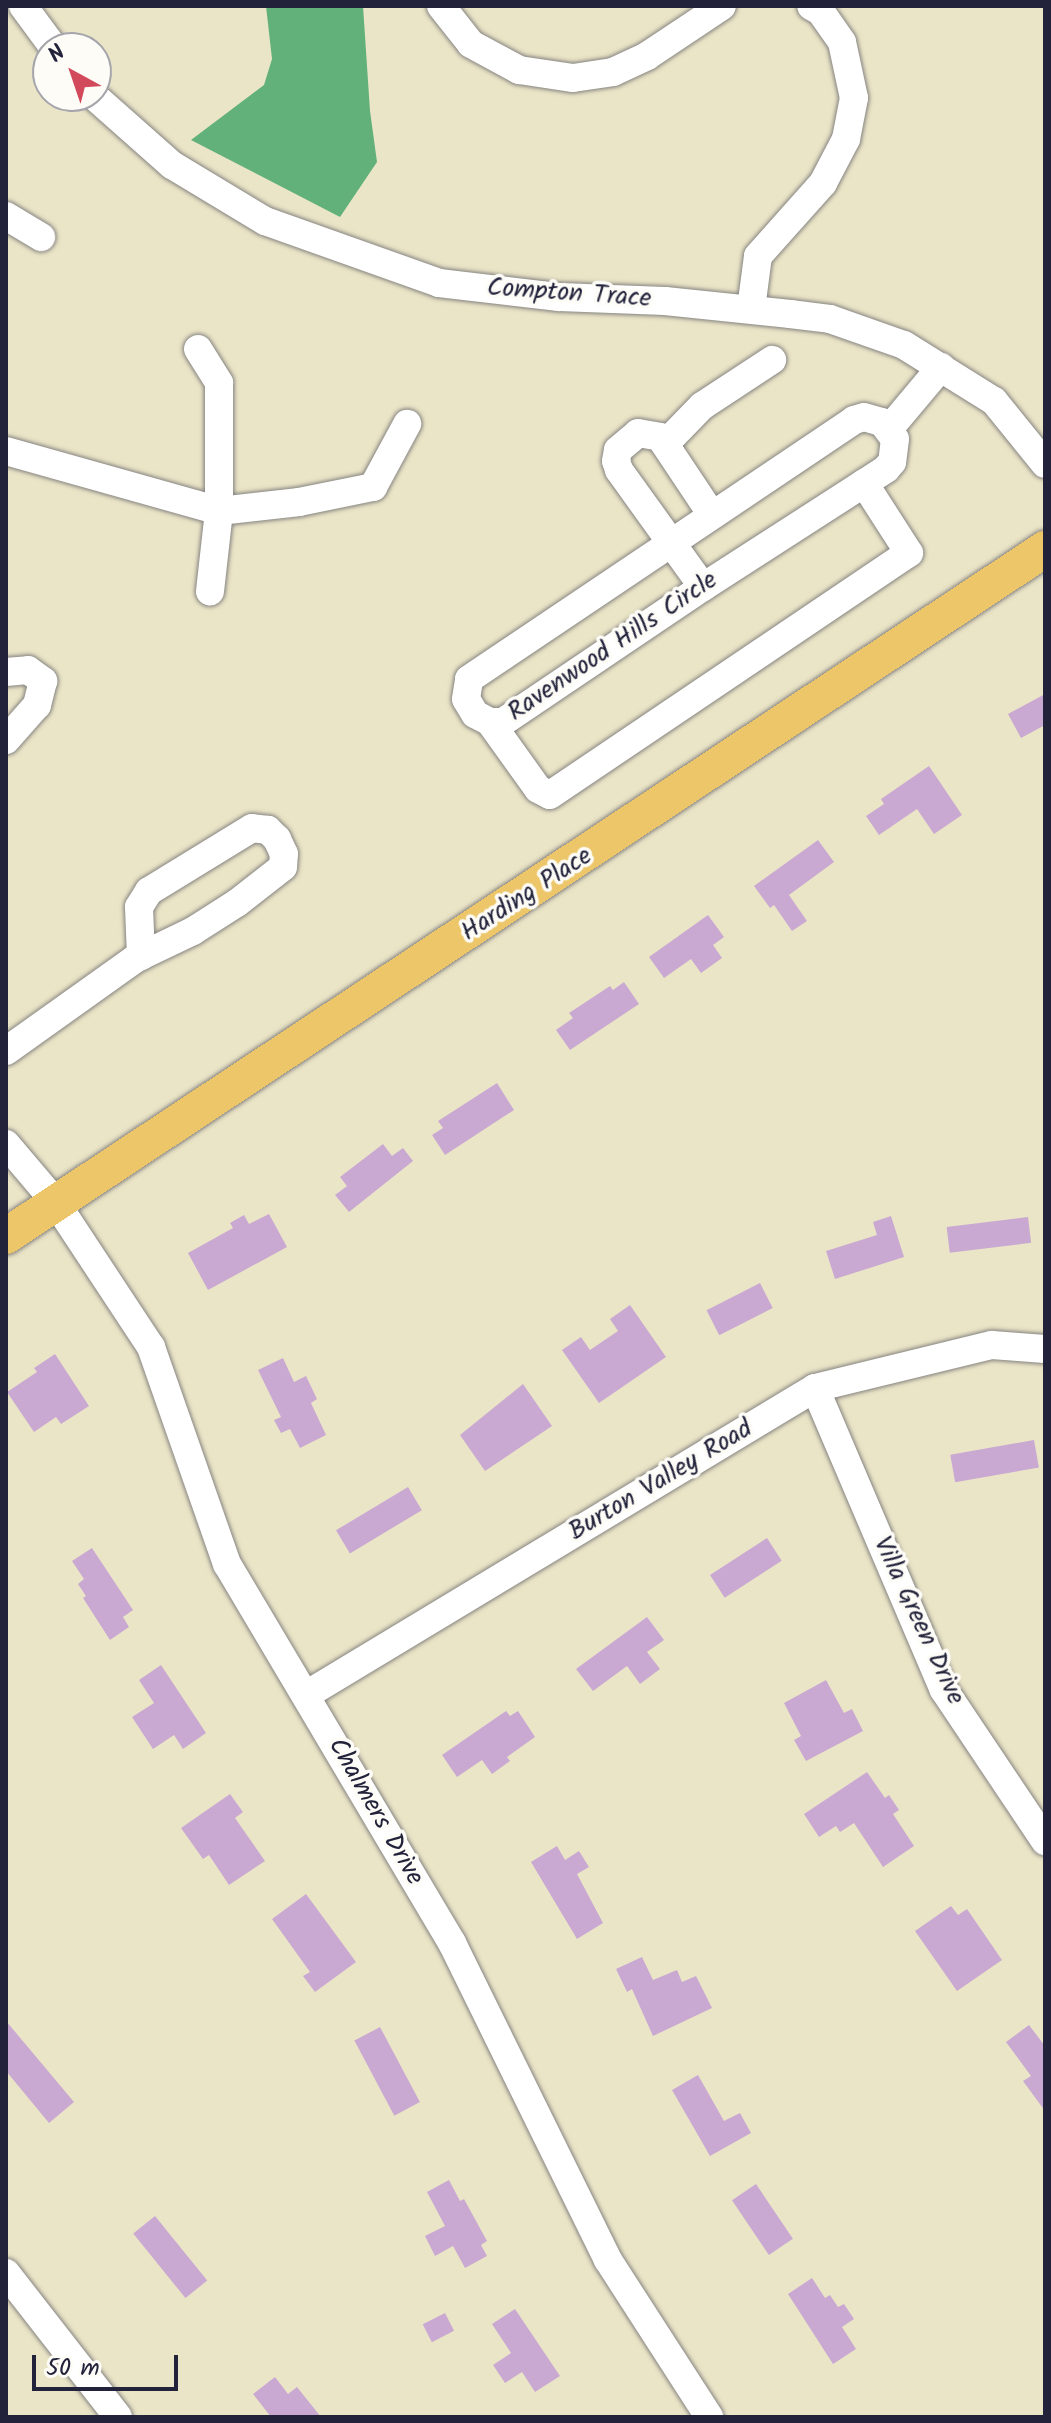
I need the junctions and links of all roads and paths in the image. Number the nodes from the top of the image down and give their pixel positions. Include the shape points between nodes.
1 (23, 6) edge
2 (441, 6) edge
3 (722, 6) edge
4 (811, 6) edge
5 (42, 32) edge
6 (112, 112) edge
7 (6, 216) edge
8 (41, 237) dead end
9 (751, 309) junction
10 (198, 349) dead end
11 (772, 360) dead end
12 (941, 367) junction
13 (407, 424) dead end
14 (889, 429) junction
15 (665, 444) junction
16 (6, 451) edge
17 (1045, 464) edge
18 (864, 483) junction
19 (219, 511) junction
20 (712, 515) junction
21 (671, 542) junction
22 (1045, 549) edge
23 (703, 587) junction
24 (210, 591) dead end
25 (6, 672) edge
26 (490, 722) junction
27 (6, 740) edge
28 (141, 956) junction
29 (6, 1051) edge
30 (6, 1144) edge
31 (56, 1203) junction
32 (6, 1236) edge
33 (1045, 1349) edge
34 (815, 1388) junction
35 (306, 1695) junction
36 (1045, 1841) edge
37 (6, 2273) edge
38 (107, 2413) edge
39 (709, 2417) edge

1 - 5 street
2 - 3 street via 471,44 519,70 573,78 613,72 636,61
4 - 9 street via 842,42 854,98 846,139 823,183 758,256
6 - 9 street, Compton Trace via 172,165 265,221 439,283
7 - 8 street
9 - 12 street, Compton Trace via 830,319 904,345
10 - 19 street via 219,383
11 - 15 street via 702,406
12 - 14 street
12 - 17 street, Compton Trace via 994,401
13 - 19 street via 373,487
14 - 18 street, Ravenwood Hills Circle via 895,439 892,462
14 - 20 street, Ravenwood Hills Circle via 873,419 854,420
15 - 20 street
15 - 21 street via 650,433 638,433 618,450 616,461
16 - 19 street
18 - 23 street, Ravenwood Hills Circle
18 - 26 street via 907,546 909,553 900,562 550,795 538,789
19 - 24 street
20 - 21 street, Ravenwood Hills Circle
21 - 23 street
21 - 26 street, Ravenwood Hills Circle via 469,679 466,699 475,714
22 - 31 main road, Harding Place
23 - 26 street, Ravenwood Hills Circle via 503,722
25 - 27 street via 28,670 43,681 37,705
28 - 28 street via 193,931 283,867 277,839 268,830 252,828 149,891 139,907
28 - 29 street
30 - 31 street, Chalmers Drive
31 - 32 main road, Harding Place
31 - 35 street, Chalmers Drive via 151,1347 227,1564
33 - 34 street, Burton Valley Road via 992,1345
34 - 35 street, Burton Valley Road
34 - 36 street, Villa Green Drive via 944,1690
35 - 39 street, Chalmers Drive via 452,1943 608,2260
37 - 38 street

